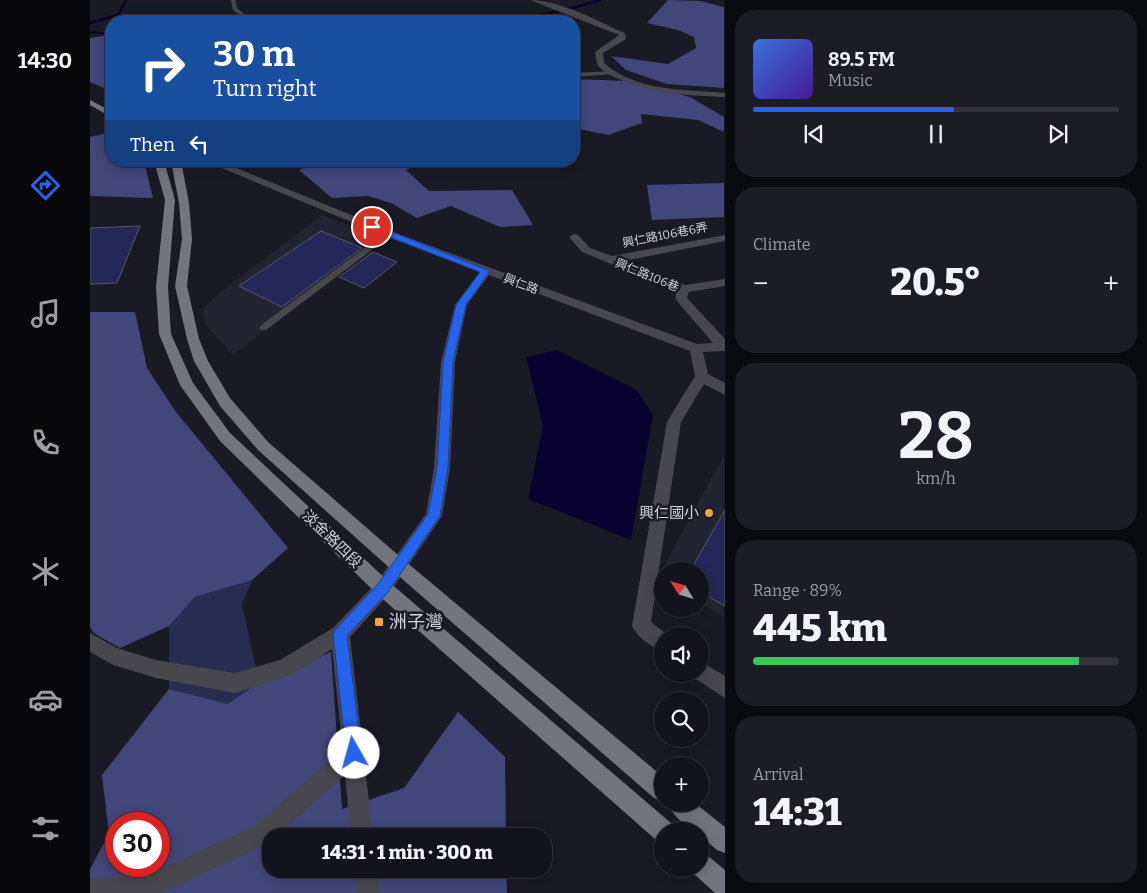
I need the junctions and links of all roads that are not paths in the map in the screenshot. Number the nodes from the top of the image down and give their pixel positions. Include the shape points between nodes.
1 (233, 0) edge
2 (533, 0) edge
3 (243, 15) edge
4 (577, 15) edge
5 (580, 16) edge
6 (613, 73) junction
7 (580, 75) edge
8 (724, 95) edge
9 (90, 102) edge
10 (105, 111) edge
11 (161, 167) edge
12 (177, 167) edge
13 (230, 167) edge
14 (389, 234) junction
15 (574, 237) dead end
16 (724, 238) edge
17 (610, 260) junction
18 (486, 271) junction
19 (724, 282) edge
20 (684, 289) junction
21 (264, 328) dead end
22 (724, 347) edge
23 (696, 348) junction
24 (702, 376) junction
25 (724, 390) edge
26 (398, 566) junction
27 (383, 588) junction
28 (340, 634) junction
29 (654, 636) edge
30 (90, 642) edge
31 (709, 677) edge
32 (724, 688) edge
33 (354, 753) junction
34 (654, 783) edge
35 (688, 812) edge
36 (654, 823) edge
37 (361, 828) edge
38 (724, 842) edge
39 (709, 872) edge
40 (367, 878) edge
41 (724, 886) edge
42 (90, 891) edge
43 (144, 891) edge
44 (368, 893) edge

1 - 3 lane via 235,9
2 - 4 street
5 - 6 street via 623,34 622,38 599,52 600,65
6 - 7 lane
6 - 8 street via 660,90
9 - 10 main road
11 - 27 main road, 淡金路四段 via 170,200 162,287 165,334 187,385 225,437
12 - 26 main road, 淡金路四段 via 187,239 181,286 201,361 225,402 263,446
13 - 14 street, 興仁路
14 - 18 street, 興仁路
14 - 21 lane
15 - 17 street, 興仁路106巷 via 586,250
16 - 17 street, 興仁路106巷6弄
17 - 20 street, 興仁路106巷
18 - 23 street, 興仁路
18 - 26 street via 461,305 448,362 442,468 434,516
19 - 20 street
20 - 22 street, 興仁路106巷 via 681,298
22 - 23 street, 興仁路
23 - 24 street
24 - 25 street
24 - 29 street via 674,422 641,626
26 - 27 street
26 - 34 main road, 淡金路四段
27 - 28 street
27 - 36 main road, 淡金路四段
28 - 30 street via 284,668 235,683 156,669 113,656
28 - 33 street
31 - 32 street
33 - 37 street
33 - 43 street via 263,834
35 - 38 main road
39 - 41 main road
40 - 44 street
42 - 43 street

